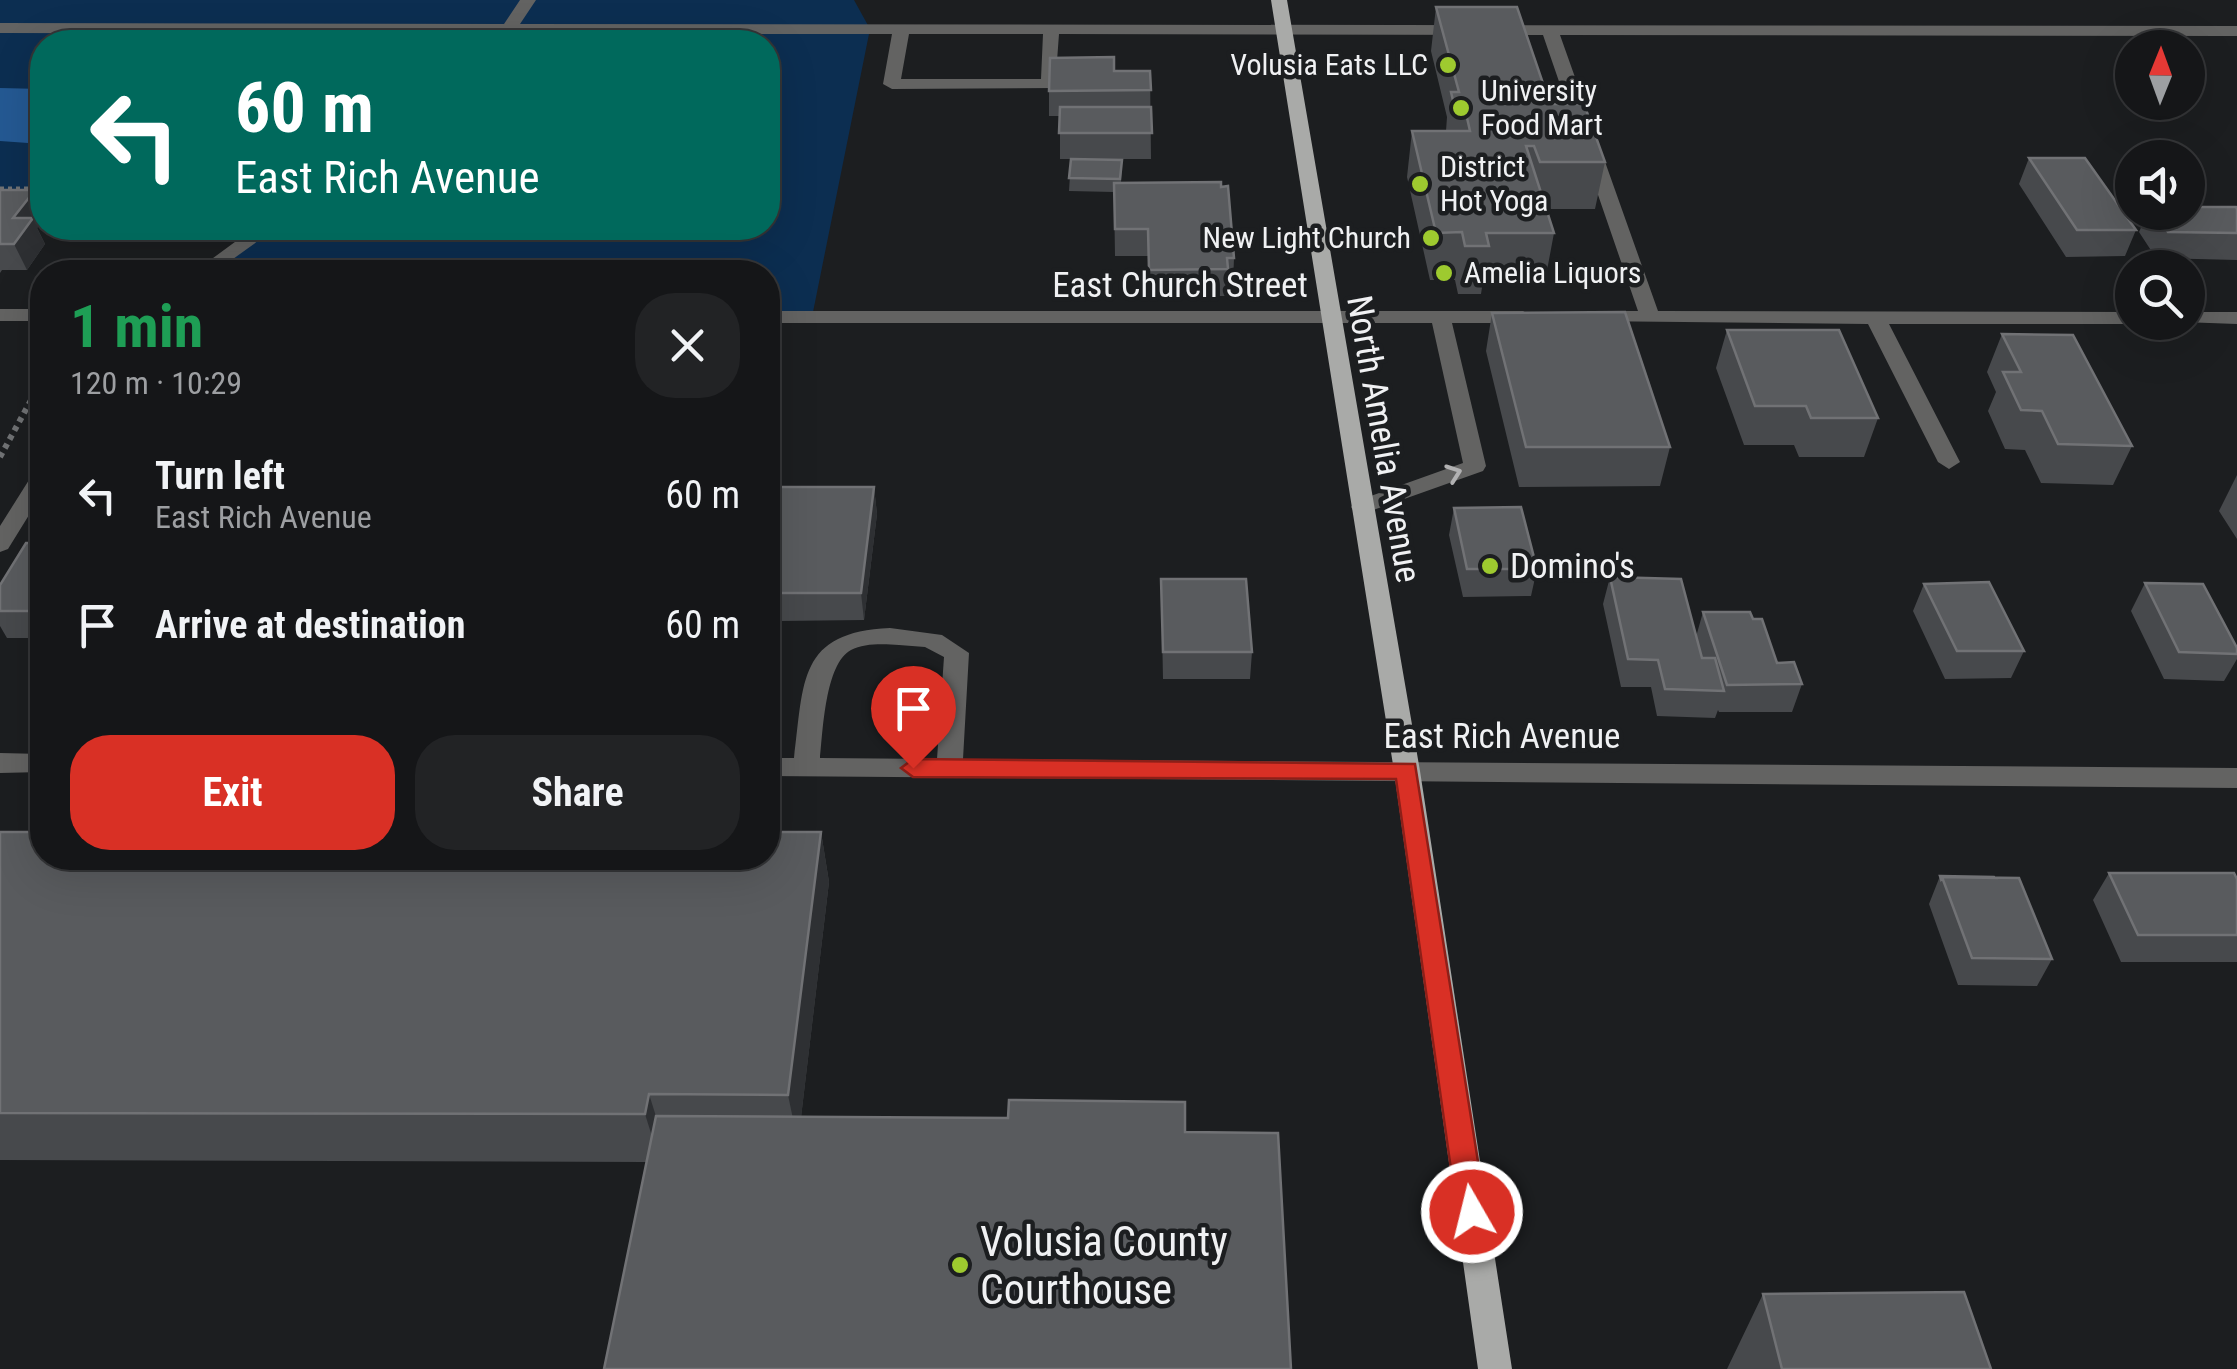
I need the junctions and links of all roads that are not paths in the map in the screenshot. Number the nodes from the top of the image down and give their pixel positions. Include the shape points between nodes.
1 (528, 0) edge
2 (1279, 0) edge
3 (0, 28) edge
4 (126, 30) edge
5 (507, 30) edge
6 (901, 30) junction
7 (1051, 30) junction
8 (1284, 30) junction
9 (1550, 30) junction
10 (2237, 31) edge
11 (780, 32) edge
12 (249, 240) edge
13 (220, 260) edge
14 (0, 314) edge
15 (30, 315) edge
16 (780, 317) edge
17 (1650, 317) junction
18 (1874, 317) junction
19 (1330, 318) junction
20 (1441, 318) junction
21 (2115, 318) edge
22 (2205, 318) edge
23 (2237, 318) edge
24 (1948, 462) dead end
25 (30, 497) edge
26 (1362, 507) junction
27 (0, 544) edge
28 (0, 763) edge
29 (30, 763) edge
30 (780, 767) edge
31 (806, 767) junction
32 (949, 768) junction
33 (1407, 770) junction
34 (2237, 778) edge
35 (1495, 1369) edge

1 - 5 street
2 - 8 main road, North Amelia Avenue
3 - 4 street
6 - 7 street
6 - 7 street via 892,84 1049,84
6 - 11 street
7 - 8 street
8 - 9 street
8 - 19 main road, North Amelia Avenue
9 - 10 street
9 - 17 street
12 - 13 street
14 - 15 street
16 - 19 street, East Church Street
17 - 18 street, East Church Street
17 - 20 street, East Church Street
18 - 21 street, East Church Street
18 - 24 street
19 - 20 street, East Church Street
19 - 26 main road, North Amelia Avenue
26 -> 20 street via 1475,466
22 - 23 street
25 - 27 street
26 - 33 main road, North Amelia Avenue
28 - 29 street
30 - 31 street, East Rich Avenue
31 - 32 street, East Rich Avenue
31 - 32 street via 822,668 833,649 856,637 910,636 940,641 957,653
32 - 33 street, East Rich Avenue
33 - 34 street, East Rich Avenue
33 - 35 main road, North Amelia Avenue

